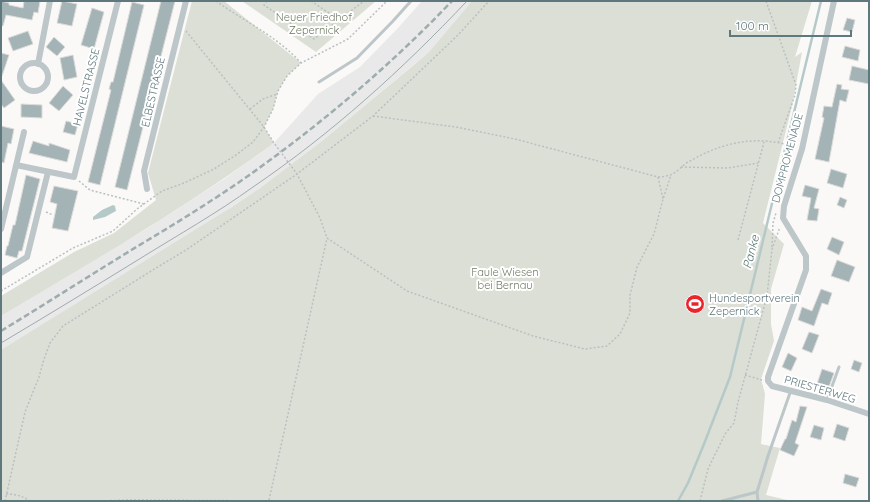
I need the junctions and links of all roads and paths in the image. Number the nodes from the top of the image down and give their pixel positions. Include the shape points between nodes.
1 (50, 1) edge
2 (118, 1) edge
3 (186, 1) edge
4 (216, 1) edge
5 (267, 1) edge
6 (311, 1) edge
7 (364, 1) edge
8 (386, 1) edge
9 (410, 1) edge
10 (489, 1) edge
11 (766, 1) edge
12 (834, 1) edge
13 (339, 20) junction
14 (180, 24) junction
15 (301, 63) junction
16 (38, 64) junction
17 (319, 82) dead end
18 (277, 94) junction
19 (250, 109) junction
20 (373, 116) junction
21 (264, 127) junction
22 (24, 132) dead end
23 (764, 142) junction
24 (778, 142) junction
25 (794, 146) dead end
26 (758, 163) junction
27 (16, 166) junction
28 (681, 167) junction
29 (48, 172) junction
30 (297, 174) junction
31 (671, 175) junction
32 (74, 177) junction
33 (658, 177) junction
34 (146, 189) dead end
35 (663, 199) junction
36 (144, 204) junction
37 (783, 218) junction
38 (1, 229) edge
39 (327, 238) junction
40 (738, 240) dead end
41 (1, 274) edge
42 (1, 292) edge
43 (839, 366) dead end
44 (745, 376) junction
45 (768, 382) junction
46 (791, 390) junction
47 (827, 400) junction
48 (869, 414) edge
49 (757, 492) junction
50 (6, 494) junction
51 (269, 500) junction
52 (5, 501) edge
53 (30, 501) edge
54 (98, 501) edge
55 (290, 501) edge
56 (700, 501) edge
57 (722, 501) edge
58 (758, 501) edge

1 - 16 street
2 - 32 street, HAVELSTRASSE
3 - 14 street, ELBESTRASSE
4 - 15 path via 294,54
5 - 13 path via 264,5 314,39
6 - 13 path
7 - 13 path
8 - 15 path via 348,39
9 - 17 lane via 357,58
10 - 20 path via 458,35
11 - 24 path via 796,85
12 - 37 street, DOMPROMENADE via 802,149 784,206
14 - 19 path
14 - 34 street, ELBESTRASSE via 144,171
15 - 18 path via 287,76
16 - 16 street via 29,64 20,73 22,85 30,90 39,90 46,84 47,74
18 - 19 path via 263,99
18 - 21 path
19 - 21 path
20 - 30 path
20 - 33 path via 456,127 515,139
21 - 30 path
21 - 36 path via 253,142 236,155 214,169 162,191
22 - 27 street
23 - 24 path
23 - 26 path
23 - 28 path via 749,140 727,144
24 - 25 path
26 - 28 path via 728,168
26 - 40 path
27 - 29 street
27 - 38 street
28 - 31 path
29 - 32 street
29 - 41 street via 28,257
30 - 39 path via 320,218
30 - 50 path via 186,250 64,326 50,343 25,412
31 - 33 path
31 - 35 path
32 - 36 path via 90,190
33 - 35 path
35 - 39 path via 654,234 637,267 630,295 630,313 620,334 607,346 585,349 533,336 407,291
36 - 42 path via 113,230 73,248
37 - 44 path via 772,249 767,296
37 - 45 street, DOMPROMENADE via 806,256 806,270
39 - 51 path
43 - 47 lane
44 - 45 path
44 - 56 path via 736,419 725,434 708,470
45 - 46 street, PRIESTERWEG via 772,386
46 - 47 street, PRIESTERWEG
46 - 49 lane
47 - 48 street, PRIESTERWEG
49 - 57 lane
49 - 58 lane
50 - 52 path
50 - 53 path via 23,496
51 - 54 path
51 - 55 path

